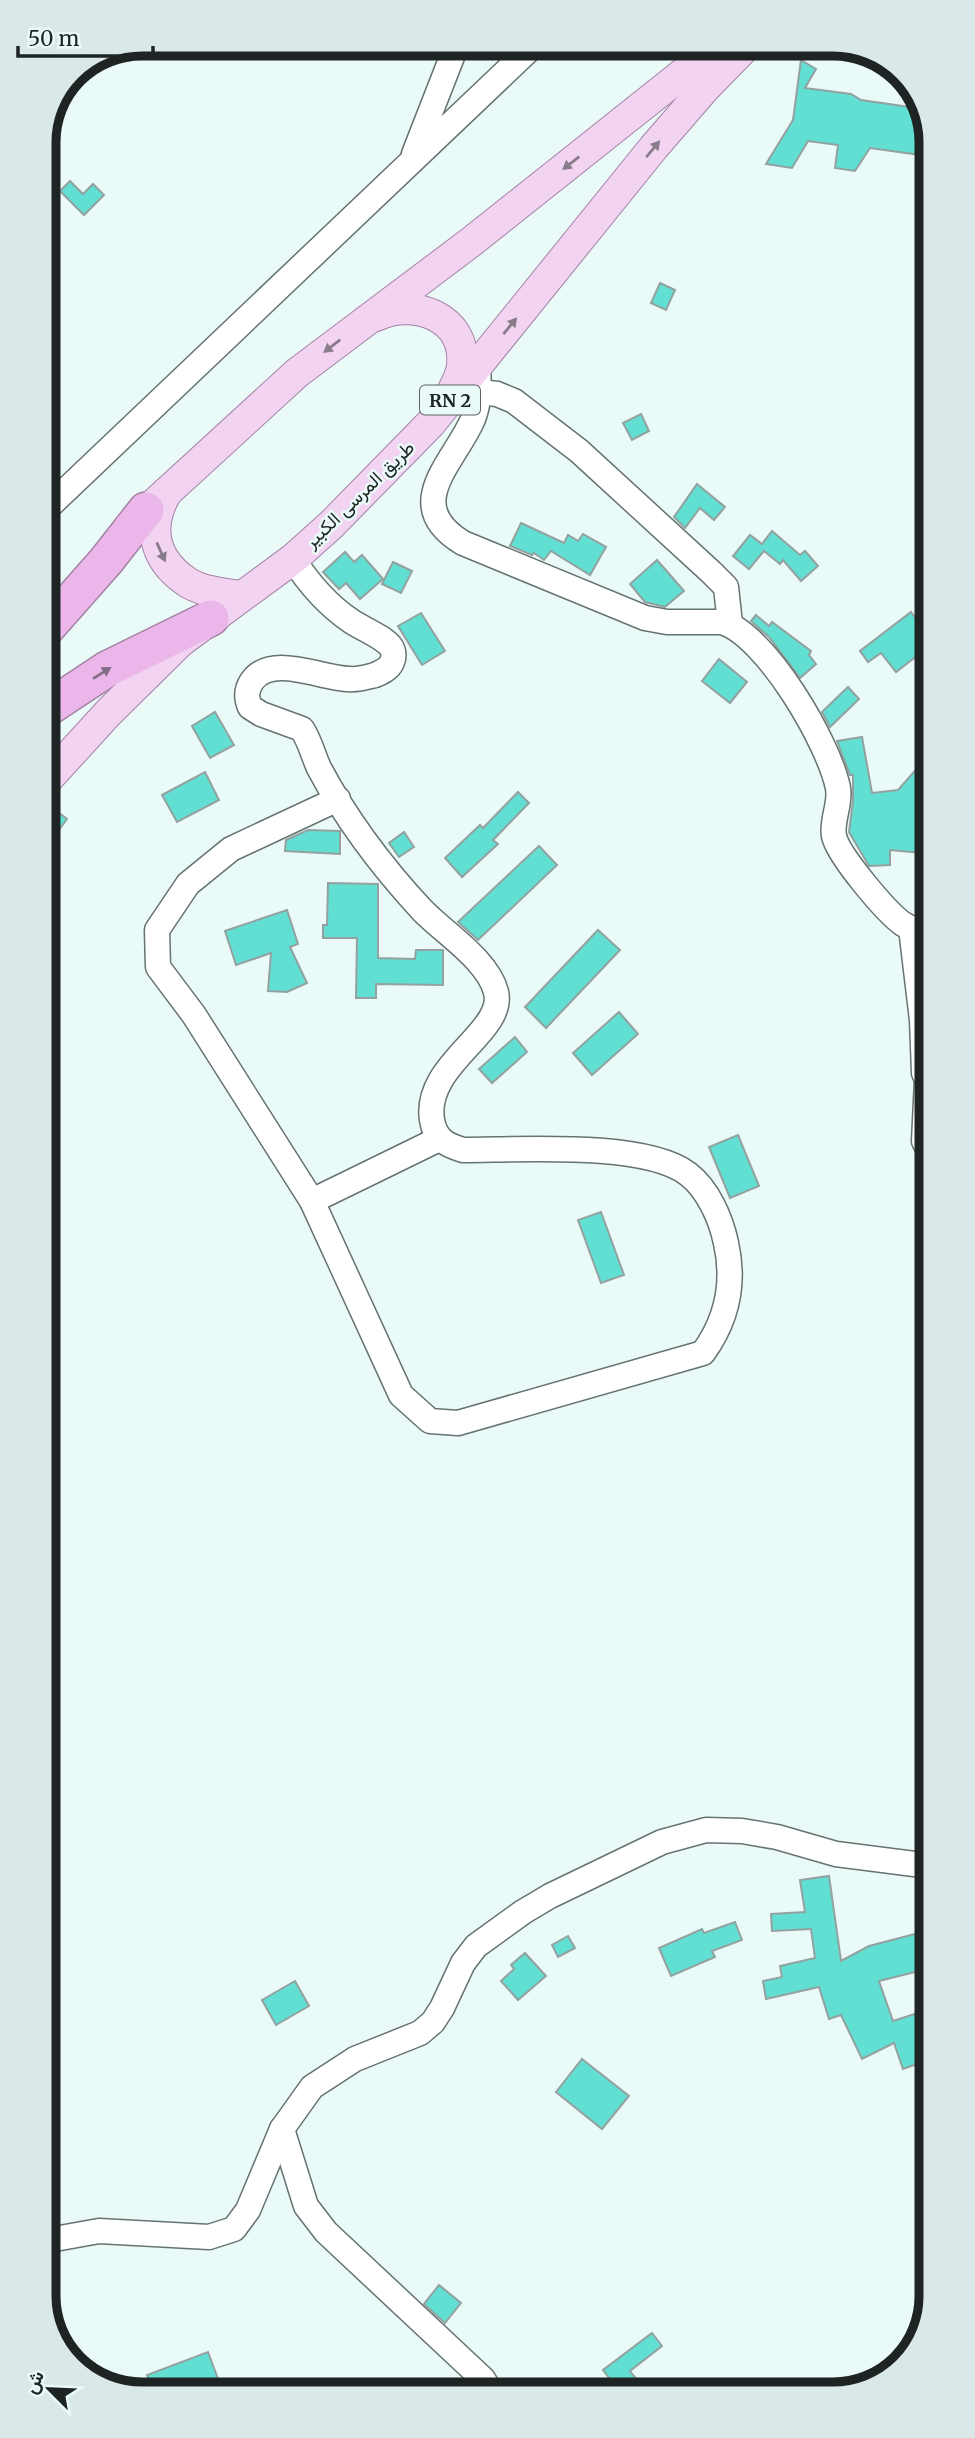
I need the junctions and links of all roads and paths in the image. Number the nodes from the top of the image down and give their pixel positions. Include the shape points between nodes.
1 (452, 56) edge
2 (522, 56) edge
3 (705, 56) edge
4 (736, 56) edge
5 (412, 159) junction
6 (362, 323) junction
7 (479, 379) junction
8 (444, 408) junction
9 (56, 499) edge
10 (158, 499) junction
11 (293, 559) junction
12 (56, 594) edge
13 (240, 596) junction
14 (56, 618) edge
15 (211, 618) junction
16 (730, 624) junction
17 (56, 703) edge
18 (56, 770) edge
19 (338, 799) junction
20 (919, 930) edge
21 (439, 1139) junction
22 (312, 1201) junction
23 (919, 1865) edge
24 (282, 2129) junction
25 (56, 2239) edge
26 (485, 2382) edge

1 - 5 street
2 - 5 street
3 -> 6 main road
7 -> 4 main road, طريق المرسى الكبير / RN 2 via 654,147
5 - 9 street
6 - 8 main road via 387,311 412,308 446,324 460,344 462,368
6 -> 10 main road via 297,373
7 - 8 main road, طريق المرسى الكبير / RN 2
7 - 16 street via 579,451 711,572 726,587
7 - 16 street via 469,428 435,487 434,509 450,535 645,618
8 - 11 main road, طريق المرسى الكبير / RN 2
10 - 12 main road
10 -> 13 main road via 155,539 167,564 188,583
10 - 14 highway
11 - 13 main road, طريق المرسى الكبير / RN 2
11 - 19 street via 321,597 390,645 394,656 379,674 362,678 282,668 263,673 250,684 250,707 302,729
13 - 15 main road, طريق المرسى الكبير / RN 2
17 -> 15 highway via 107,670
15 - 18 main road, طريق المرسى الكبير / RN 2 via 180,642
16 - 20 street via 774,665 822,742 838,790 837,843 898,920
19 - 21 street via 386,869 423,912 483,968 497,995 486,1026 441,1077 432,1096 433,1129
19 - 22 street via 231,849 188,884 157,930 158,967 194,1015
21 - 22 street
21 - 22 street via 463,1150 588,1150 642,1156 688,1173 710,1201 731,1263 727,1307 704,1353 458,1423 429,1421 401,1395
23 - 24 street via 836,1854 742,1831 706,1830 662,1842 550,1896 476,1946 433,2022 420,2033 333,2072 313,2087
24 - 25 street via 248,2210 234,2230 209,2237 99,2231
24 - 26 street via 306,2206 326,2232

